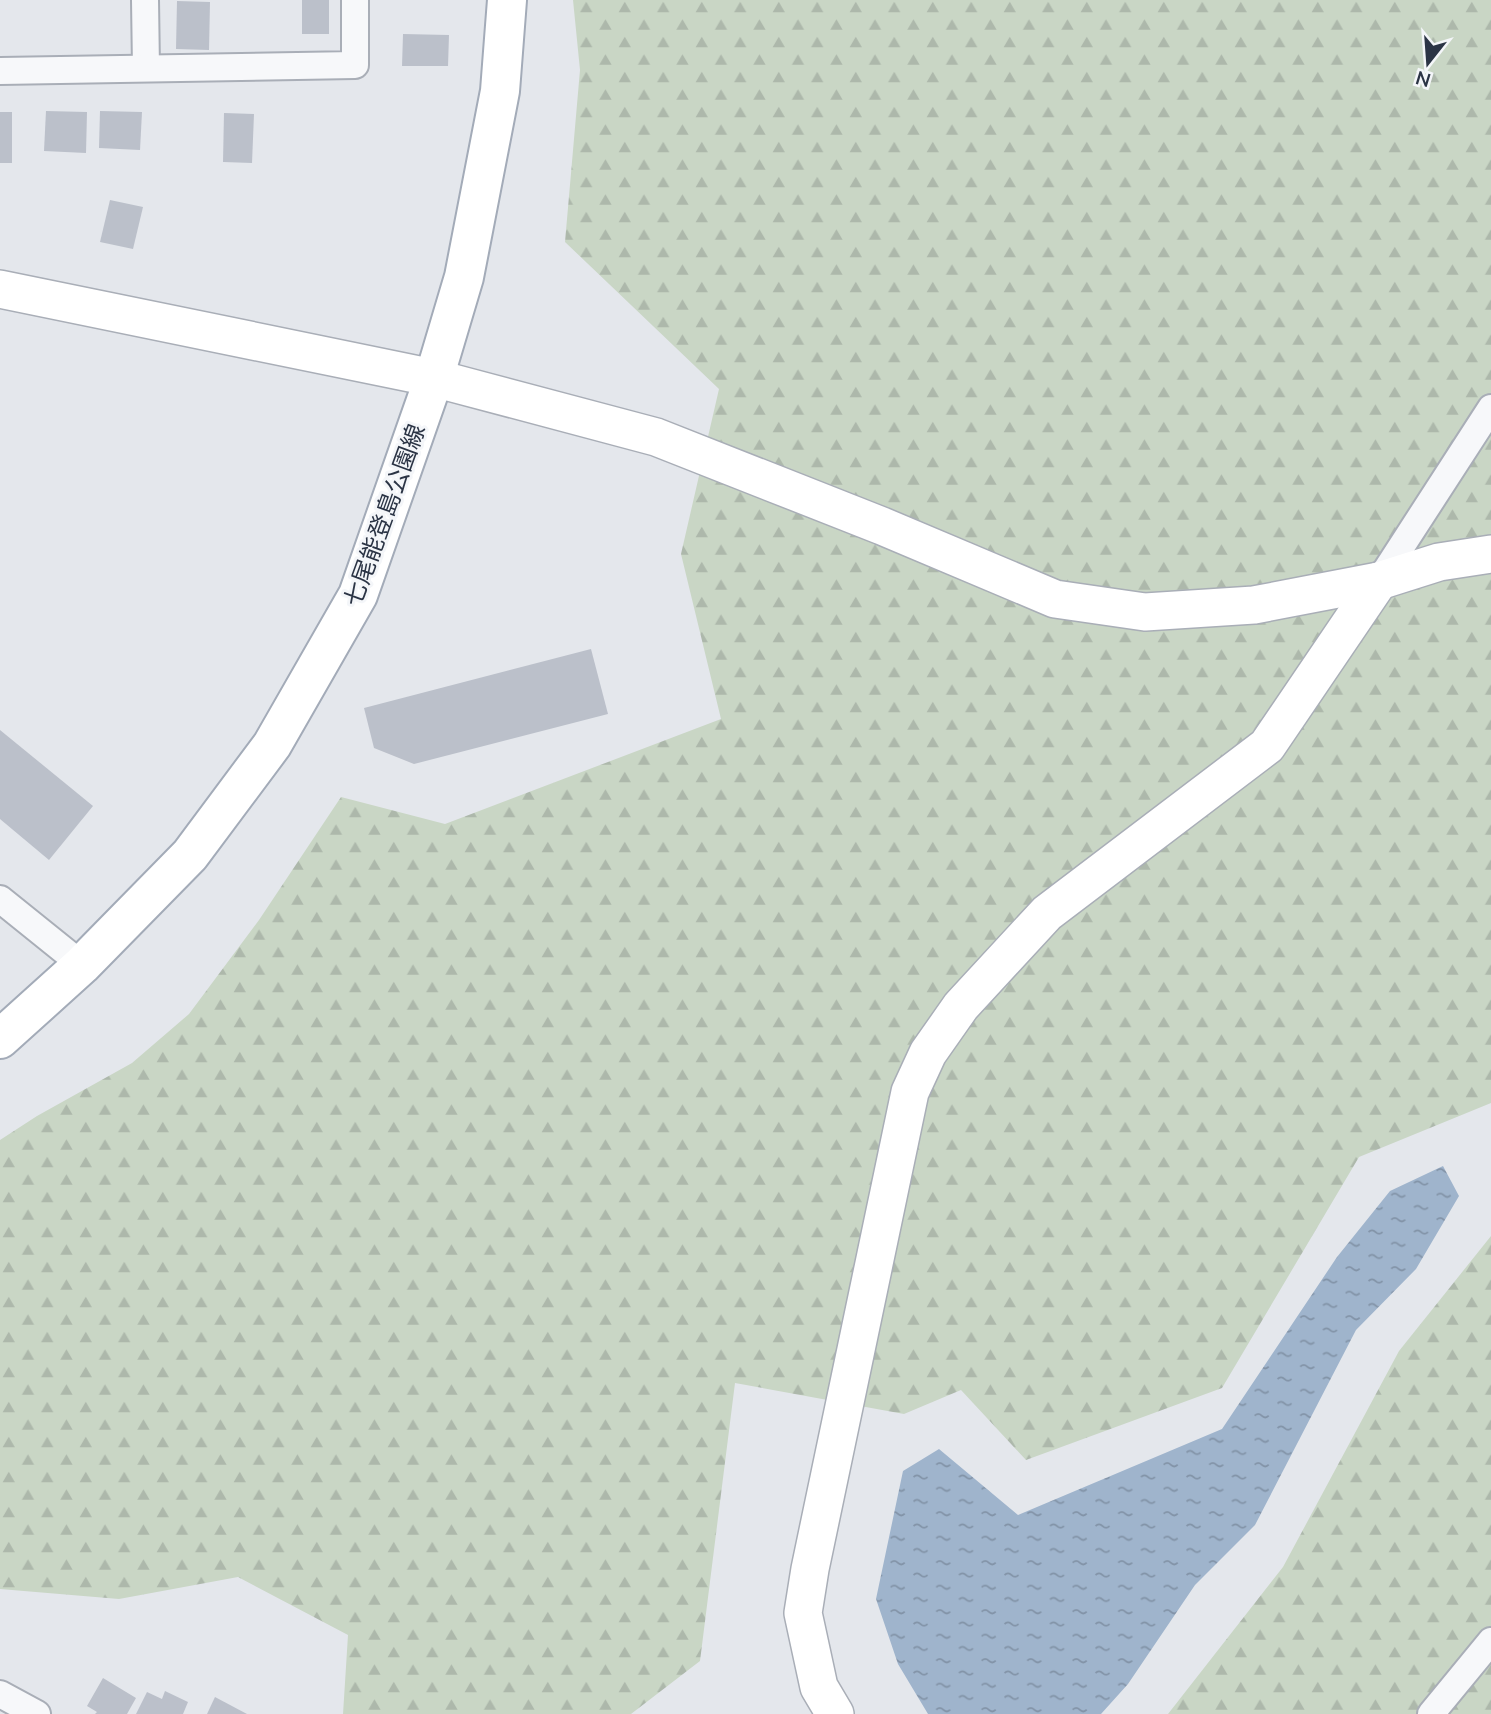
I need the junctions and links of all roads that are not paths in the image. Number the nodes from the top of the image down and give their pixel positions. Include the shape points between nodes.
1 (145, 0) edge
2 (355, 0) edge
3 (507, 0) edge
4 (146, 68) junction
5 (0, 71) edge
6 (0, 289) edge
7 (434, 378) junction
8 (1491, 408) edge
9 (1491, 554) edge
10 (1379, 581) junction
11 (2, 905) edge
12 (82, 965) junction
13 (0, 1039) edge
14 (1491, 1641) edge
15 (0, 1694) edge
16 (37, 1714) edge
17 (835, 1714) edge
18 (1431, 1714) edge

1 - 4 street
2 - 4 street via 355,65
3 - 7 main road, 七尾能登島公園線 via 500,91 464,277
4 - 5 street
6 - 7 street
7 - 10 street via 656,437 1055,599 1145,612 1254,605
7 - 12 main road, 七尾能登島公園線 via 358,595 272,745 190,855
8 - 10 street
9 - 10 street via 1439,562
10 - 17 street via 1267,746 1047,914 961,1006 928,1053 910,1092 803,1613 819,1687
11 - 12 street
12 - 13 main road, 七尾能登島公園線
14 - 18 street
15 - 16 street

